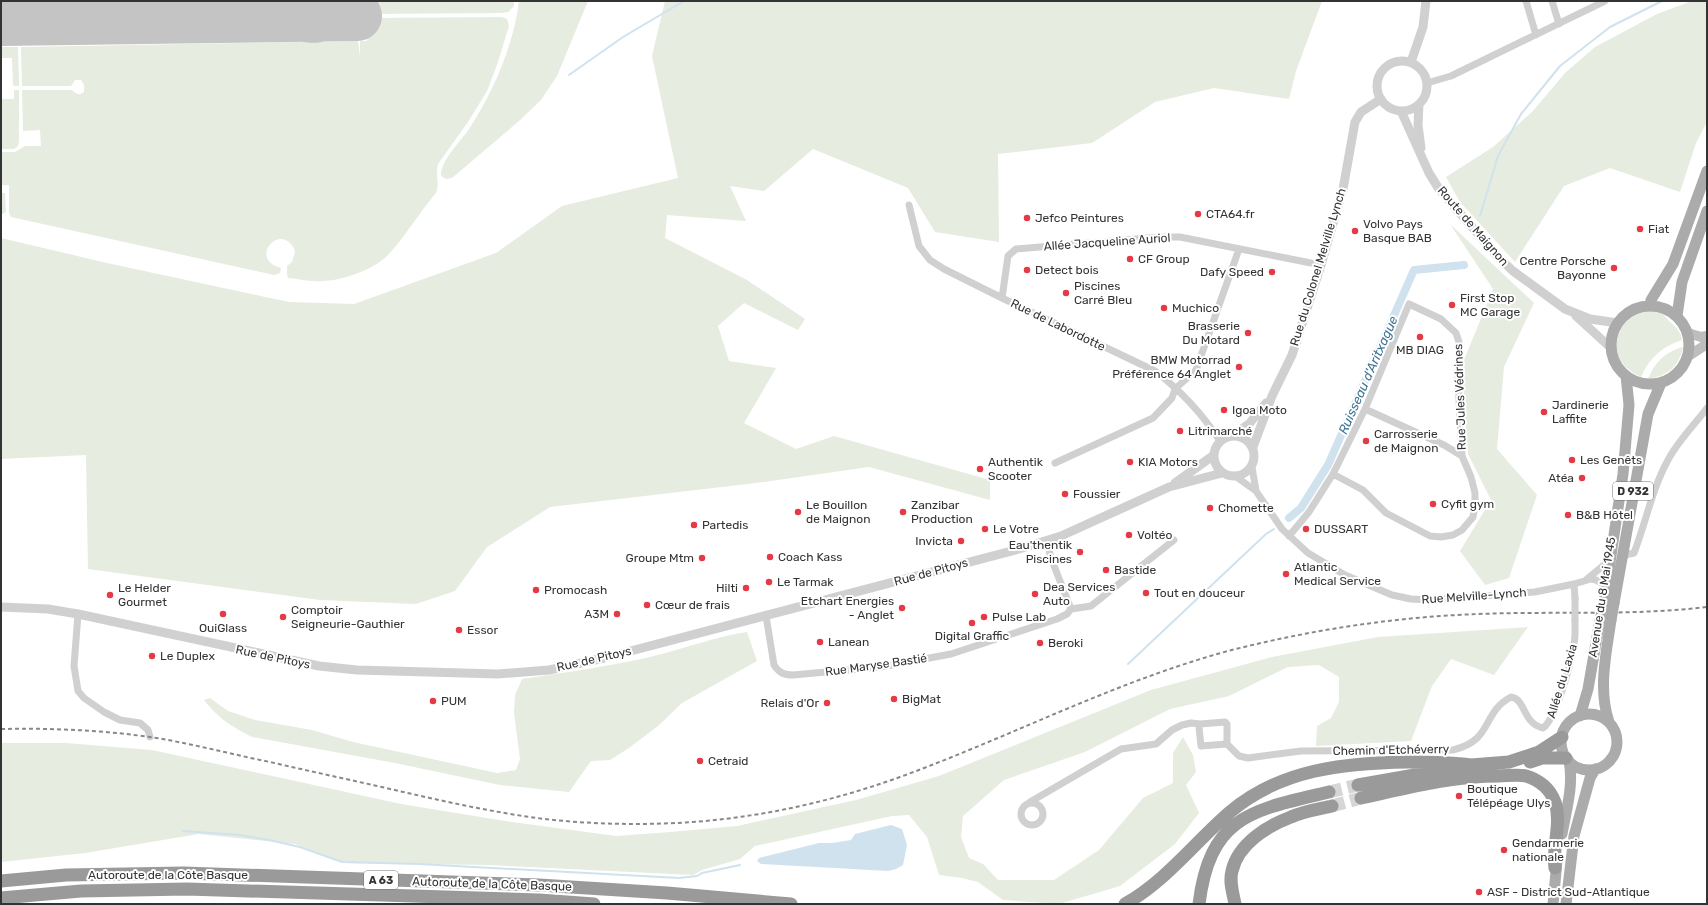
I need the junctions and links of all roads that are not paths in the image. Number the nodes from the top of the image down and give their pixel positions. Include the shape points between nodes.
1 (1426, 1) edge
2 (1526, 1) edge
3 (1552, 1) edge
4 (1605, 1) edge
5 (1559, 24) junction
6 (1536, 35) junction
7 (1412, 62) junction
8 (1427, 83) junction
9 (1381, 99) junction
10 (1419, 104) junction
11 (1401, 111) junction
12 (1422, 157) junction
13 (1707, 171) edge
14 (909, 205) dead end
15 (1707, 210) edge
16 (1239, 249) junction
17 (1321, 265) junction
18 (1002, 298) junction
19 (1650, 306) junction
20 (1573, 314) junction
21 (1677, 316) junction
22 (1618, 323) junction
23 (1688, 333) junction
24 (1707, 336) edge
25 (1707, 344) edge
26 (1611, 348) junction
27 (1687, 357) junction
28 (1626, 376) junction
29 (1661, 383) junction
30 (1176, 389) junction
31 (1272, 396) junction
32 (1707, 408) edge
33 (1364, 409) junction
34 (1234, 435) junction
35 (1220, 441) junction
36 (1253, 447) junction
37 (1214, 455) junction
38 (1462, 456) junction
39 (1055, 463) dead end
40 (1252, 467) junction
41 (1222, 473) junction
42 (1334, 474) junction
43 (1235, 476) junction
44 (1169, 487) junction
45 (1256, 491) junction
46 (1289, 536) junction
47 (1174, 540) dead end
48 (1047, 541) junction
49 (1616, 558) junction
50 (1585, 580) junction
51 (1574, 584) junction
52 (1606, 584) junction
53 (1609, 603) junction
54 (1, 607) edge
55 (1071, 608) junction
56 (78, 614) junction
57 (766, 616) junction
58 (1606, 620) junction
59 (1580, 716) junction
60 (1610, 722) junction
61 (1200, 724) junction
62 (1543, 728) joint
63 (150, 737) dead end
64 (1562, 737) junction
65 (1227, 744) junction
66 (1568, 759) junction
67 (1471, 765) junction
68 (1595, 769) junction
69 (1480, 776) junction
70 (1329, 792) tunnel mouth
71 (1030, 802) dead end
72 (1332, 806) tunnel mouth
73 (1556, 868) junction
74 (1, 881) edge
75 (1, 898) edge
76 (594, 904) edge
77 (791, 904) edge
78 (1125, 904) edge
79 (1198, 904) edge
80 (1235, 904) edge
81 (1553, 904) edge
82 (1566, 904) edge

1 - 7 street via 1423,27
2 - 6 street
3 - 5 street
4 - 5 street
5 - 6 street
6 - 8 street via 1451,76
7 - 8 street via 1422,70
7 - 9 street via 1397,61 1383,69 1377,84 1377,92
8 - 10 street via 1424,98
9 - 11 street via 1389,108
9 - 17 street, Rue du Colonel Melville Lynch via 1362,112 1355,122 1343,189
10 - 11 street
10 - 12 street, Route de Maignon via 1418,125
11 - 12 street, Route de Maignon
12 - 20 street, Route de Maignon via 1439,189 1498,257 1513,271
13 - 19 main road via 1673,264 1651,300
14 - 18 street, Rue de Labordotte via 919,246 930,260
15 - 21 main road via 1682,282
16 - 17 street, Allée Jacqueline Auriol
16 - 18 street, Allée Jacqueline Auriol via 1180,237 1016,249 1008,256
16 - 30 street via 1196,370
17 - 31 street, Rue du Colonel Melville Lynch via 1292,355
18 - 30 street, Rue de Labordotte via 1155,371
19 - 21 main road via 1669,310
19 - 22 main road via 1626,314
20 - 22 street, Route de Maignon via 1590,320
20 - 26 street, Route de Maignon
21 - 23 main road
22 - 26 main road
23 - 24 main road
23 - 27 main road
25 - 27 main road
26 - 28 main road via 1616,363
27 - 29 main road via 1682,368
28 - 29 main road via 1637,382
28 - 49 main road, Avenue du 8 Mai 1945 / D 932 via 1629,395
29 - 49 main road, Avenue du 8 Mai 1945 / D 932 via 1648,414
30 - 35 street, Rue de Labordotte
30 - 39 street via 1172,398 1153,418
31 - 34 street, Rue du Colonel Melville Lynch via 1249,424
31 - 36 street, Rue du Colonel Melville Lynch
32 - 49 street, Rue Melville-Lynch via 1668,458 1653,492 1634,553
33 - 38 street via 1444,445
33 - 38 street, Rue Jules Védrines via 1409,304 1441,319 1456,334 1459,342
33 - 42 street
34 - 35 street
34 - 36 street via 1245,438
35 - 37 street
36 - 40 street via 1255,457
37 - 41 street via 1217,468
37 - 44 street
38 - 42 street, Rue Jules Védrines via 1475,493 1473,517 1462,530 1441,537 1430,536 1386,513 1363,490
40 - 43 street via 1248,472
40 - 45 street
41 - 43 street
41 - 44 street
42 - 46 street via 1309,512
43 - 45 street
44 - 48 street, Rue de Pitoys
45 - 46 street
46 - 51 street, Rue Melville-Lynch via 1308,553 1363,584 1411,599 1429,600 1535,592
47 - 55 street via 1091,606
48 - 55 street
48 - 57 street, Rue de Pitoys
49 - 50 street, Rue Melville-Lynch
49 - 52 main road, Avenue du 8 Mai 1945 / D 932
49 - 53 main road, Avenue du 8 Mai 1945 / D 932
50 - 51 street, Rue Melville-Lynch
50 - 52 street, Rue Melville-Lynch via 1596,580
51 - 62 street, Allée du Laxia, bridge via 1573,650 1553,715
52 - 53 main road, Avenue du 8 Mai 1945 / D 932
53 - 58 main road, Avenue du 8 Mai 1945 / D 932, bridge
54 - 56 street, Rue de Pitoys via 48,609
55 - 57 street, Rue Maryse Bastié via 1060,618 951,654 881,667 793,675 778,672 774,665
56 - 57 street, Rue de Pitoys via 319,666 498,674 569,666
56 - 63 street via 74,666 78,691 104,712 120,720 140,723 148,730
58 - 59 main road, Avenue du 8 Mai 1945 / D 932
58 - 60 main road, Avenue du 8 Mai 1945 / D 932 via 1603,674 1606,712
59 - 60 main road via 1592,714
59 - 64 main road via 1568,724
60 - 68 main road via 1617,737 1617,746 1611,760
61 - 65 street via 1225,722
61 - 65 street via 1201,746
61 - 71 street via 1182,725 1156,744 1121,749
62 - 65 street, Chemin d'Etchéverry via 1537,727 1524,713 1517,697 1511,696 1496,708 1482,733 1471,743 1453,750 1301,751 1248,758 1239,756
64 - 66 main road via 1563,751
64 - 67 highway via 1551,746 1527,757 1509,762
66 - 68 main road via 1581,769
66 - 69 highway via 1542,758
66 - 73 main road via 1571,769 1570,786
67 - 69 highway via 1359,792
67 - 78 highway via 1453,762 1375,762 1334,766 1290,778 1262,790 1231,811 1162,878 1140,896
68 - 82 main road via 1590,778 1574,836
69 - 73 highway via 1524,776 1535,779 1548,790 1558,812 1553,855
70 - 79 highway via 1271,806 1244,818 1227,831 1205,868
72 - 80 highway via 1291,817 1258,835 1247,846 1238,856 1232,871 1231,885
73 - 81 main road
74 - 77 highway, Autoroute de la Côte Basque / A 63 via 66,875 184,873 539,885 667,892
75 - 76 highway, Autoroute de la Côte Basque / A 63 via 81,891 187,889

